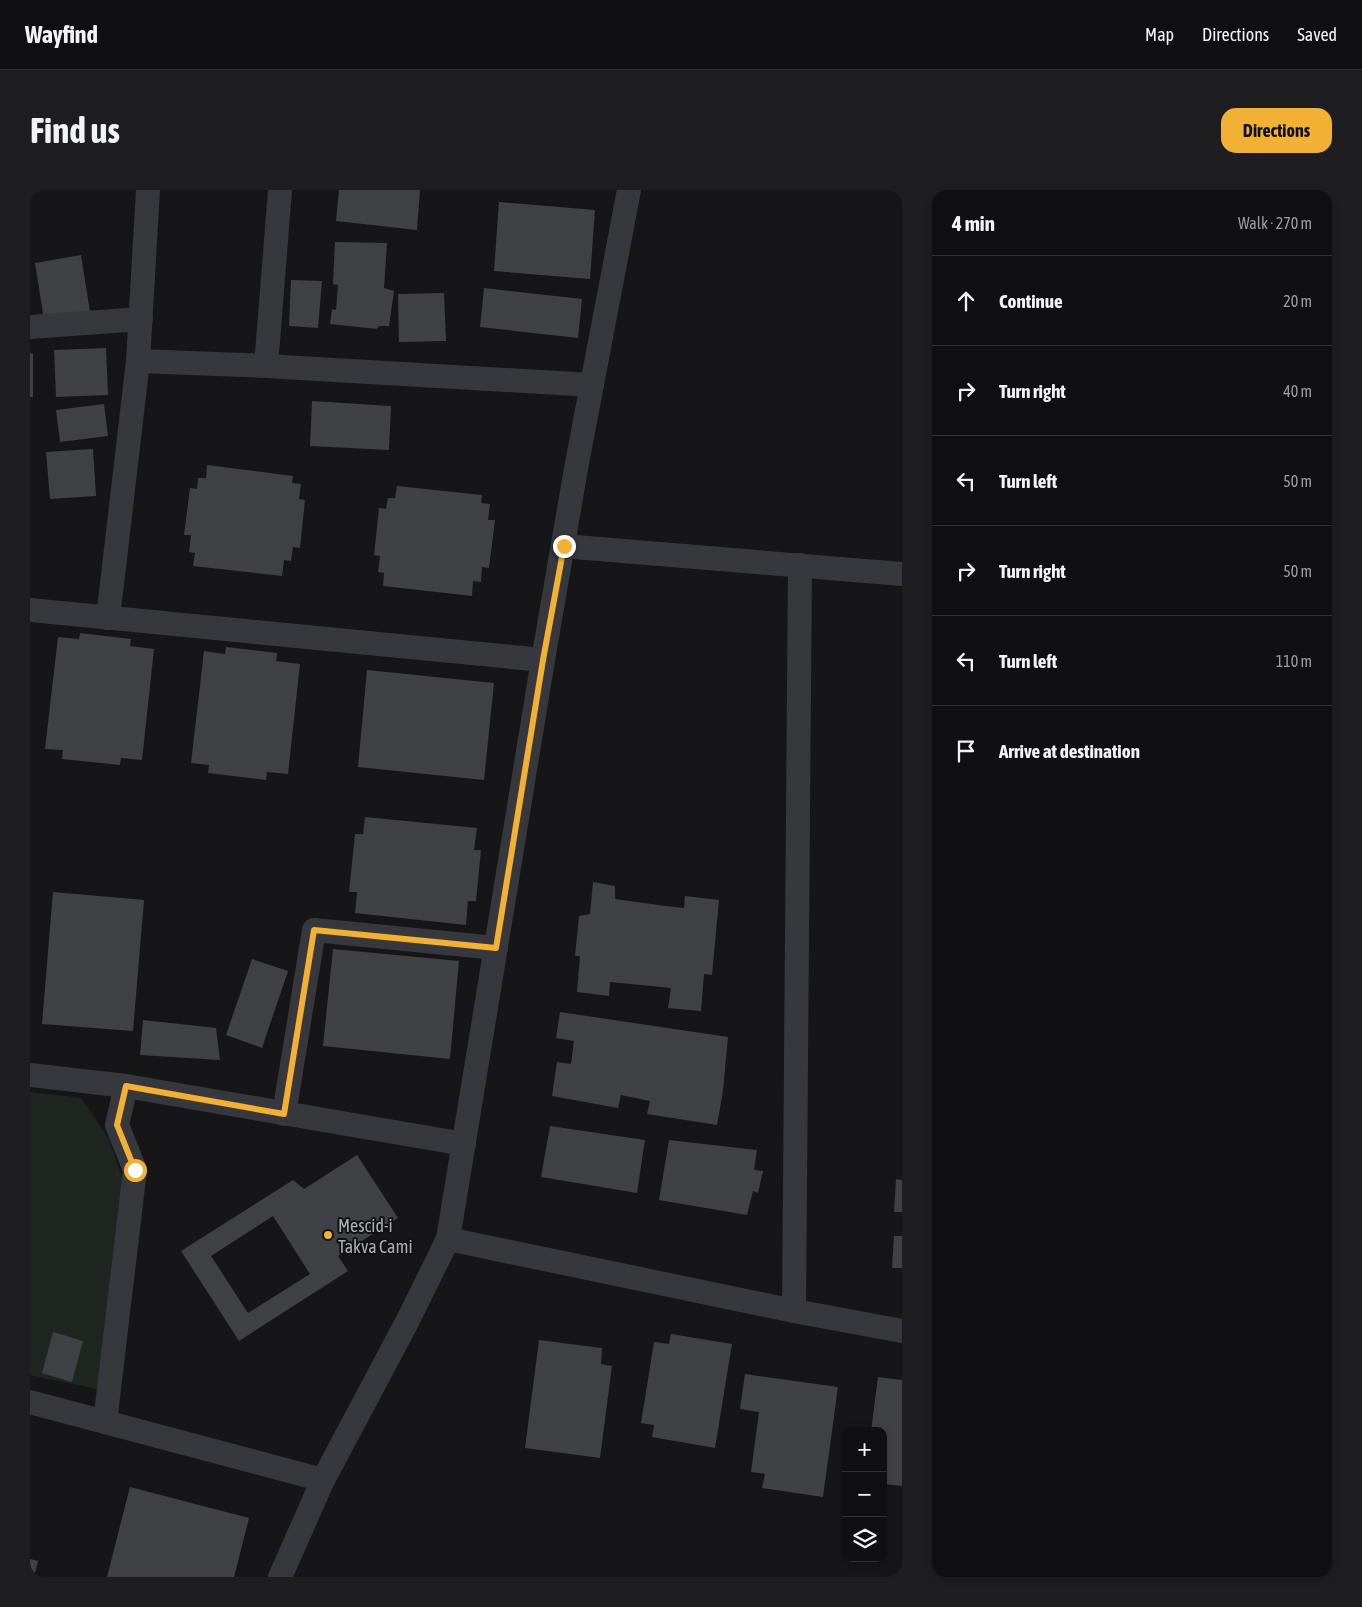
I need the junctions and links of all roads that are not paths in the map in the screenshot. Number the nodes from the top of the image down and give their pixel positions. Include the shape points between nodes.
1 (148, 190) edge
2 (280, 190) edge
3 (629, 190) edge
4 (141, 319) junction
5 (30, 327) edge
6 (138, 361) junction
7 (266, 366) junction
8 (592, 385) junction
9 (564, 546) junction
10 (800, 566) junction
11 (902, 574) edge
12 (30, 610) edge
13 (108, 618) junction
14 (543, 660) junction
15 (496, 948) junction
16 (30, 1075) edge
17 (126, 1086) junction
18 (284, 1114) junction
19 (464, 1144) junction
20 (448, 1239) junction
21 (794, 1311) junction
22 (902, 1331) edge
23 (30, 1402) edge
24 (105, 1422) junction
25 (323, 1480) junction
26 (280, 1577) edge

1 - 4 street
2 - 7 street
3 - 8 street
4 - 5 street
4 - 6 street
6 - 7 street
6 - 13 street
7 - 8 street
8 - 9 street
9 - 10 street
9 - 14 street
10 - 11 street
10 - 21 street
12 - 13 street
13 - 14 street
14 - 15 street
15 - 18 street via 314,930
15 - 19 street
16 - 17 street
17 - 18 street
17 - 24 street via 117,1125 135,1170
18 - 19 street
19 - 20 street
20 - 21 street
20 - 25 street
21 - 22 street
23 - 24 street
24 - 25 street
25 - 26 street

